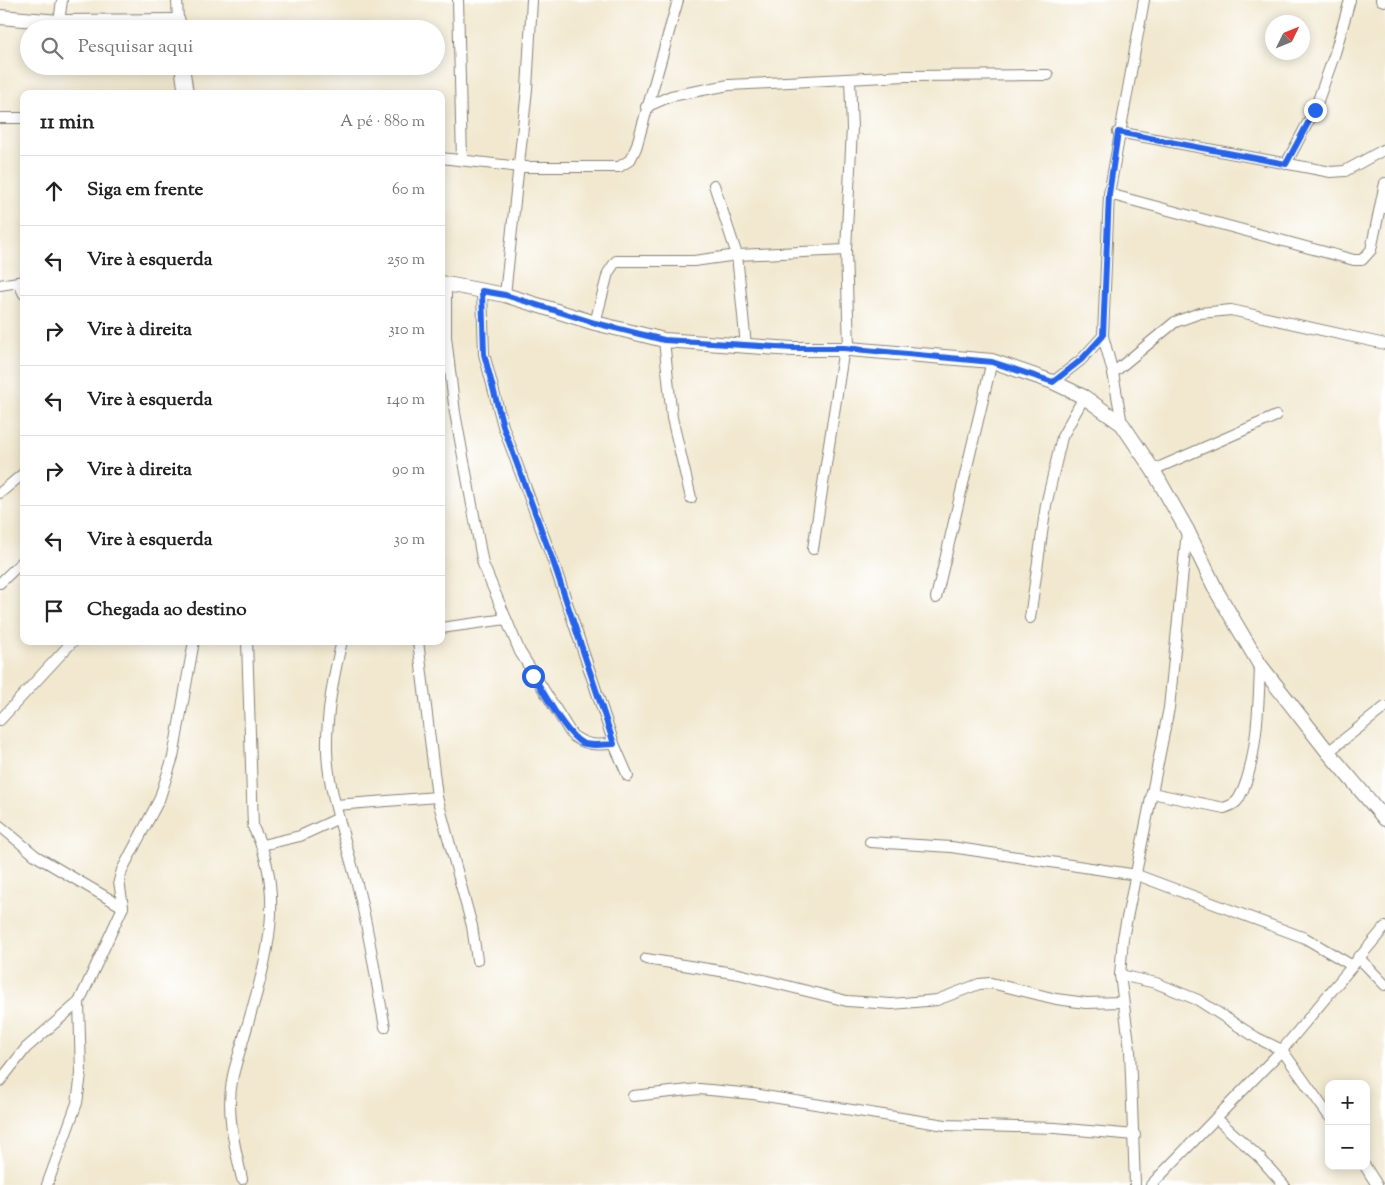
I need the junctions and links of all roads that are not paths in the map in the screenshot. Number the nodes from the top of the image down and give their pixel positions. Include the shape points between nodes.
1 (62, 0) edge
2 (177, 0) edge
3 (458, 0) edge
4 (532, 0) edge
5 (678, 0) edge
6 (1350, 0) edge
7 (1380, 0) edge
8 (1142, 1) edge
9 (1385, 1) edge
10 (0, 17) edge
11 (35, 20) edge
12 (59, 20) edge
13 (179, 20) edge
14 (183, 75) edge
15 (1048, 75) dead end
16 (850, 80) junction
17 (185, 90) edge
18 (646, 107) junction
19 (0, 118) edge
20 (20, 118) edge
21 (1118, 132) junction
22 (1385, 149) edge
23 (445, 158) edge
24 (462, 160) junction
25 (1286, 164) junction
26 (520, 167) junction
27 (1385, 183) edge
28 (714, 185) dead end
29 (1109, 194) junction
30 (1382, 208) edge
31 (846, 250) junction
32 (737, 255) junction
33 (20, 281) edge
34 (445, 284) edge
35 (0, 285) edge
36 (482, 291) junction
37 (505, 295) junction
38 (445, 310) edge
39 (595, 323) junction
40 (1103, 336) junction
41 (664, 340) junction
42 (1385, 344) edge
43 (746, 346) junction
44 (847, 348) junction
45 (992, 362) junction
46 (1113, 373) junction
47 (1053, 382) junction
48 (1084, 397) junction
49 (1276, 416) dead end
50 (1122, 424) junction
51 (1153, 470) junction
52 (20, 476) edge
53 (0, 493) edge
54 (691, 498) dead end
55 (1187, 530) junction
56 (813, 549) dead end
57 (20, 564) edge
58 (0, 583) edge
59 (936, 598) dead end
60 (1030, 618) dead end
61 (506, 619) junction
62 (445, 627) edge
63 (69, 645) edge
64 (193, 645) edge
65 (247, 645) edge
66 (341, 645) edge
67 (418, 645) edge
68 (1260, 665) junction
69 (1385, 707) edge
70 (0, 720) edge
71 (614, 744) junction
72 (1328, 752) junction
73 (628, 776) dead end
74 (1152, 793) junction
75 (437, 797) junction
76 (336, 805) junction
77 (340, 818) junction
78 (1385, 819) edge
79 (0, 826) edge
80 (870, 842) dead end
81 (262, 845) junction
82 (1137, 875) junction
83 (123, 907) junction
84 (1385, 926) edge
85 (1358, 957) junction
86 (646, 959) dead end
87 (477, 960) dead end
88 (1351, 966) junction
89 (1120, 975) junction
90 (1385, 984) edge
91 (79, 1002) junction
92 (1122, 1002) junction
93 (385, 1027) dead end
94 (1282, 1050) junction
95 (0, 1081) edge
96 (633, 1096) dead end
97 (1325, 1110) edge
98 (1216, 1118) junction
99 (1134, 1135) junction
100 (1368, 1170) edge
101 (242, 1179) dead end
102 (1154, 1184) edge
103 (47, 1185) edge
104 (1135, 1185) edge
105 (1284, 1185) edge
106 (1378, 1185) edge

1 - 12 street
2 - 13 street
3 - 24 street
4 - 26 street
5 - 18 street
6 - 25 street via 1315,110
7 - 9 street
8 - 21 street
10 - 11 street
14 - 17 street
15 - 16 street via 905,76
16 - 18 street via 729,85 671,96
16 - 31 street via 852,128
18 - 26 street via 636,148 630,160 619,167
19 - 20 street
21 - 25 street
21 - 29 street
22 - 25 street via 1345,171 1330,172
23 - 24 street
24 - 26 street
26 - 37 street
27 - 30 street
28 - 32 street
29 - 30 street via 1354,260 1362,260 1371,250
29 - 40 street
31 - 32 street
31 - 44 street
32 - 39 street via 694,261 616,261 608,273
32 - 43 street
33 - 35 street
34 - 36 street
36 - 37 street
36 - 71 street via 484,354 503,426 554,564
37 - 39 street
38 - 61 street via 455,413 483,564
39 - 41 street
40 - 46 street
40 - 47 street via 1081,360
41 - 43 street
41 - 54 street via 672,418
42 - 46 street via 1230,310 1200,313 1175,322
43 - 44 street
44 - 45 street
44 - 56 street
45 - 47 street
45 - 59 street
46 - 50 street
47 - 48 street
48 - 50 street
48 - 60 street via 1062,437 1046,505
49 - 51 street
50 - 51 street
51 - 55 street
52 - 53 street
55 - 68 street via 1217,592
55 - 74 street via 1169,708
57 - 58 street
61 - 62 street
61 - 71 street via 533,676 572,735 592,745
63 - 70 street
64 - 83 street via 173,757 160,800 119,881
65 - 81 street via 253,828
66 - 76 street via 328,719 327,753
67 - 75 street
68 - 72 street
68 - 74 street via 1251,761 1239,800 1224,808
69 - 72 street
71 - 73 street
72 - 78 street
74 - 82 street
75 - 76 street
75 - 87 street via 472,926
76 - 77 street
77 - 81 street via 300,836
77 - 93 street via 360,893
79 - 83 street via 36,856
80 - 82 street via 951,847
81 - 101 street via 271,877 268,950 232,1082 232,1132
82 - 88 street via 1305,938
82 - 89 street via 1123,938
83 - 91 street
84 - 85 street
85 - 88 street
85 - 90 street
86 - 92 street via 739,974 847,1001 892,1004 937,1000 979,984 991,983 1056,999 1086,1003
88 - 94 street
89 - 92 street
89 - 94 street via 1156,983 1198,1000
91 - 95 street via 26,1048
91 - 103 street via 81,1074 77,1104
92 - 99 street via 1130,1050
94 - 97 street
94 - 98 street
96 - 99 street via 699,1089 753,1094 945,1125 1055,1128
98 - 102 street
98 - 105 street
99 - 104 street
100 - 106 street

